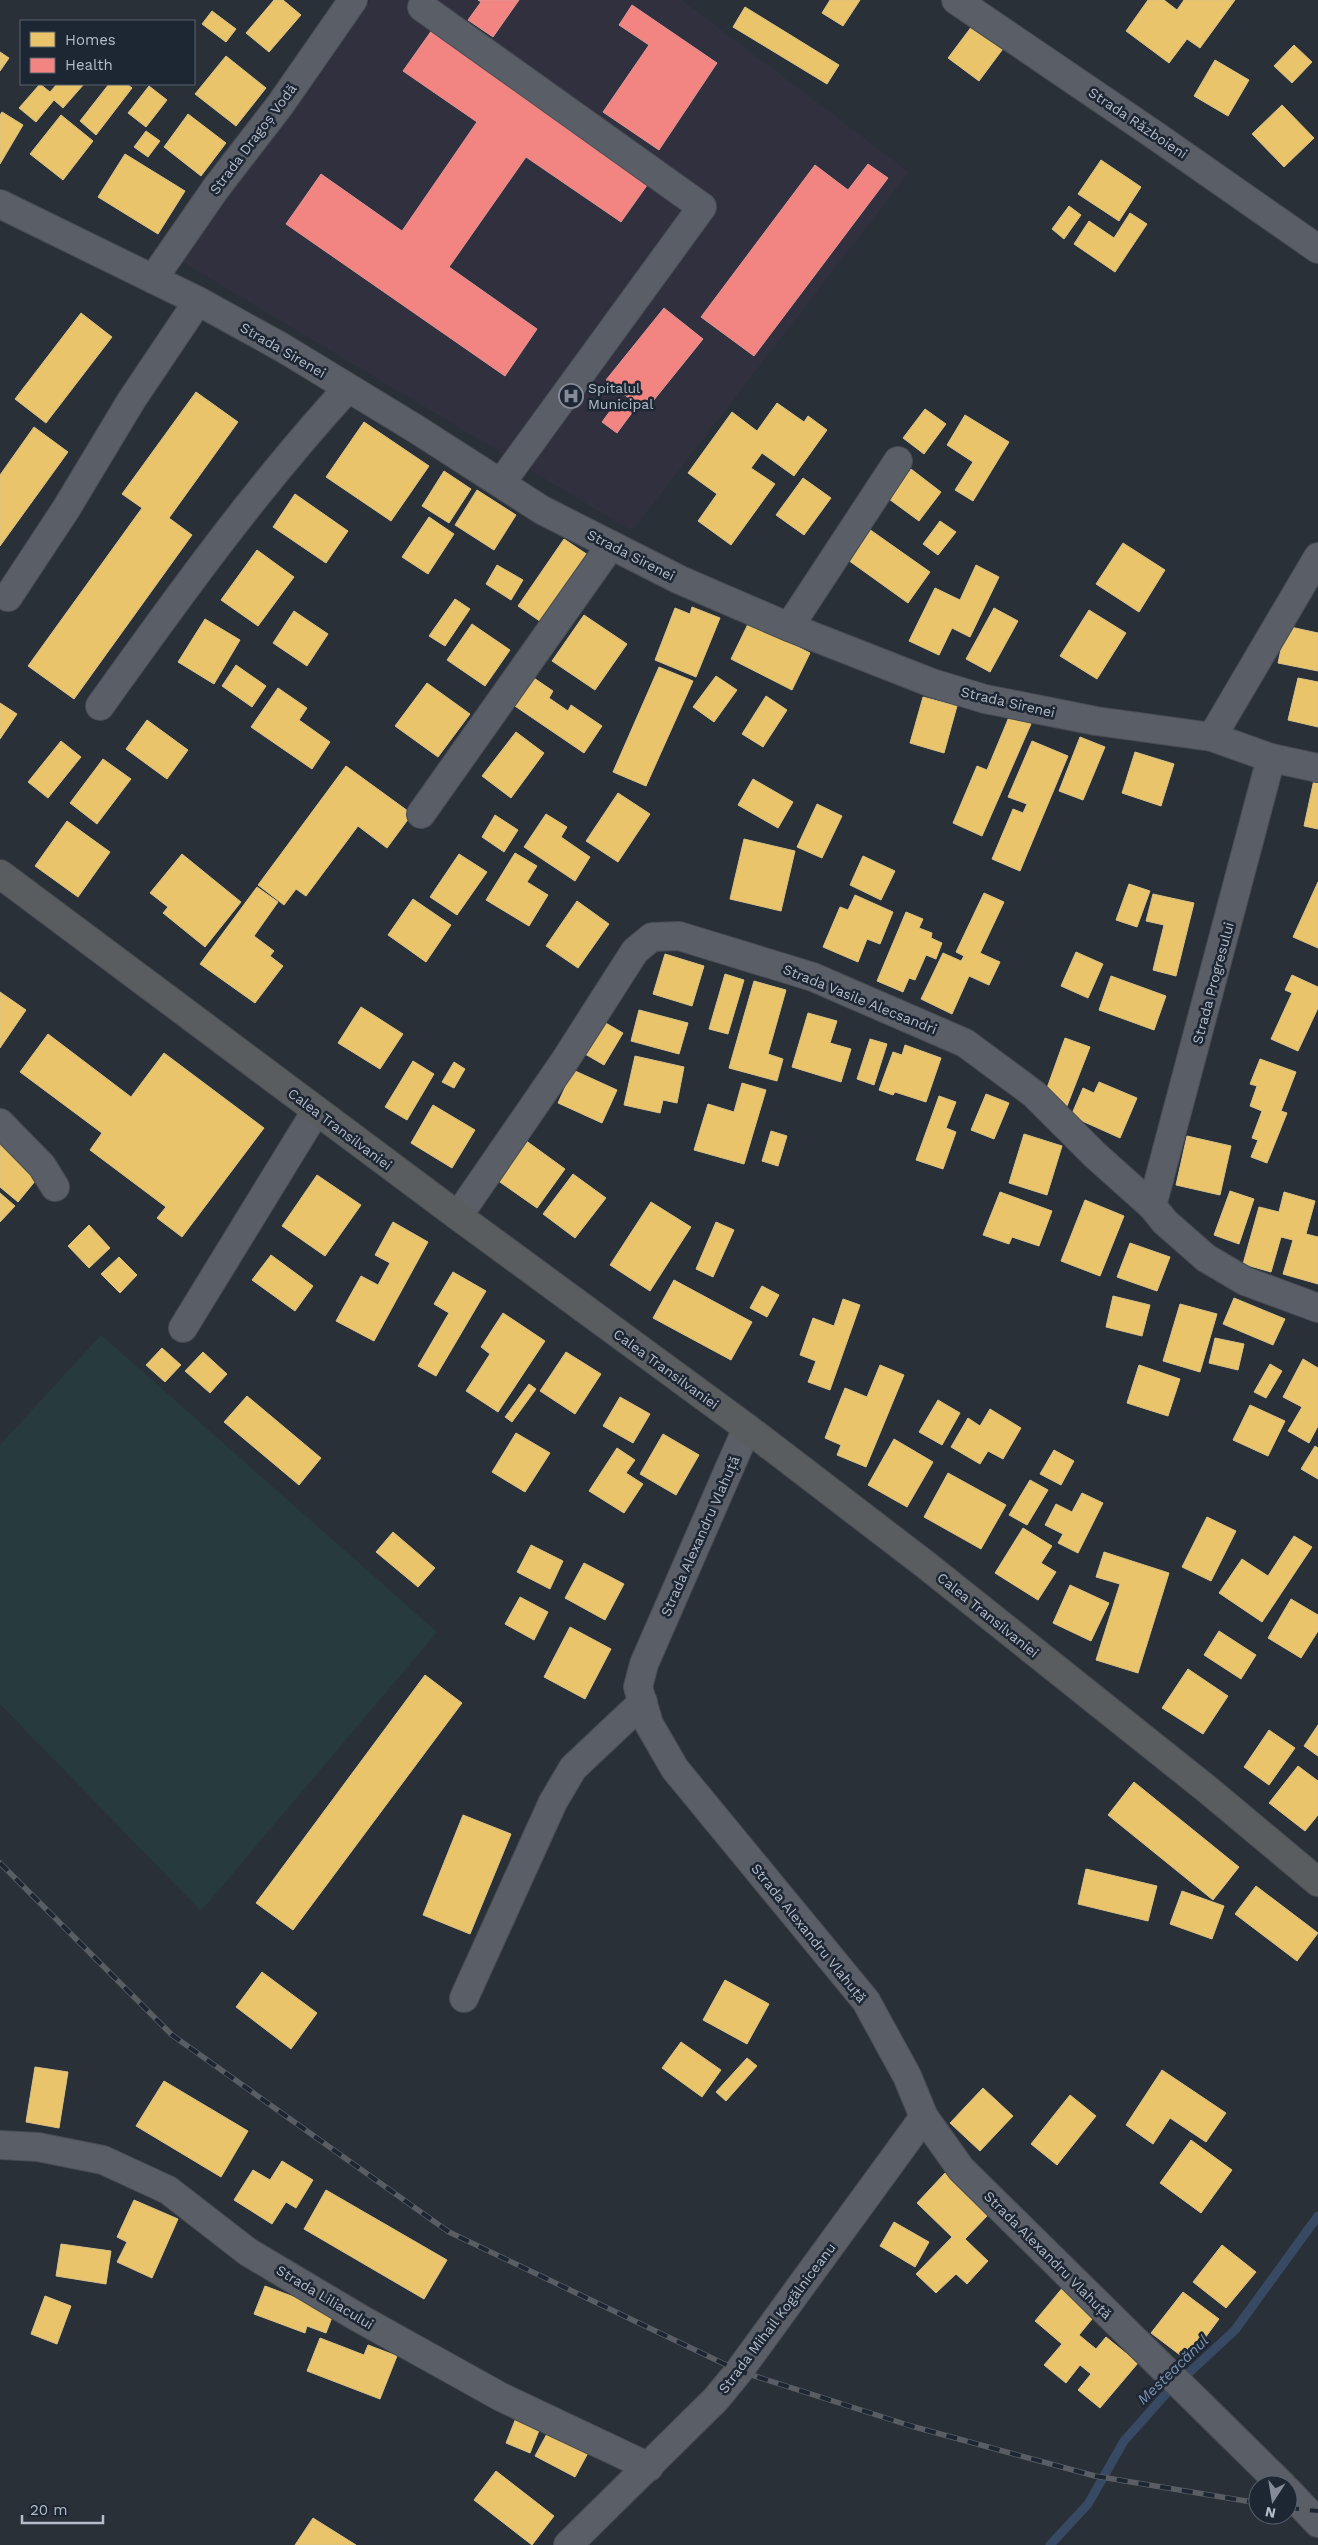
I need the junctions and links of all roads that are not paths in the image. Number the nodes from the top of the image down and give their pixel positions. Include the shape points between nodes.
1 (353, 0) edge
2 (956, 0) edge
3 (422, 6) dead end
4 (0, 204) edge
5 (1318, 249) edge
6 (153, 279) junction
7 (198, 301) junction
8 (348, 388) junction
9 (898, 461) dead end
10 (500, 483) junction
11 (611, 545) junction
12 (1318, 558) edge
13 (8, 597) dead end
14 (789, 627) junction
15 (100, 706) dead end
16 (1212, 738) junction
17 (1271, 758) junction
18 (1318, 768) edge
19 (421, 814) dead end
20 (0, 874) edge
21 (316, 1111) junction
22 (0, 1123) edge
23 (55, 1187) dead end
24 (1152, 1206) junction
25 (458, 1216) junction
26 (1318, 1308) edge
27 (183, 1328) dead end
28 (747, 1428) junction
29 (643, 1702) junction
30 (1318, 1882) edge
31 (464, 1998) dead end
32 (924, 2117) junction
33 (0, 2145) edge
34 (648, 2467) junction
35 (1272, 2475) edge
36 (1298, 2490) edge
37 (1318, 2491) edge
38 (1298, 2501) edge
39 (1318, 2523) edge
40 (568, 2545) edge

1 - 6 street, Strada Dragoș Vodă
2 - 5 street, Strada Războieni
3 - 10 street via 702,207
4 - 6 street, Strada Sirenei
6 - 7 street, Strada Sirenei
7 - 8 street, Strada Sirenei
7 - 13 street
8 - 10 street, Strada Sirenei
8 - 15 street via 305,434 222,540
9 - 14 street
10 - 11 street, Strada Sirenei via 542,510
11 - 14 street, Strada Sirenei via 680,580
11 - 19 street
12 - 16 street
14 - 16 street, Strada Sirenei via 984,699
16 - 17 street, Strada Sirenei
17 - 18 street, Strada Sirenei
17 - 24 street, Strada Progresului
20 - 21 highway, Calea Transilvaniei
21 - 25 highway, Calea Transilvaniei
21 - 27 street
22 - 23 street via 42,1166
24 - 25 street, Strada Vasile Alecsandri via 1034,1094 965,1043 813,977 679,936 652,937 635,951 564,1062
24 - 26 street, Strada Vasile Alecsandri via 1165,1222 1206,1258 1245,1280
25 - 28 highway, Calea Transilvaniei
28 - 29 street, Strada Alexandru Vlahuță via 644,1664 638,1687
28 - 30 highway, Calea Transilvaniei via 1208,1790
29 - 31 street via 573,1768 553,1802
29 - 32 street, Strada Alexandru Vlahuță via 649,1724 675,1769 866,2001 908,2076
32 - 34 street, Strada Mihail Kogălniceanu via 739,2371 716,2400
32 - 35 street, Strada Alexandru Vlahuță via 961,2169
33 - 34 street, Strada Liliacului via 38,2147 103,2160 168,2190 248,2252 359,2318 501,2397
34 - 40 street, Strada Mihail Kogălniceanu
36 - 37 street
38 - 39 street

